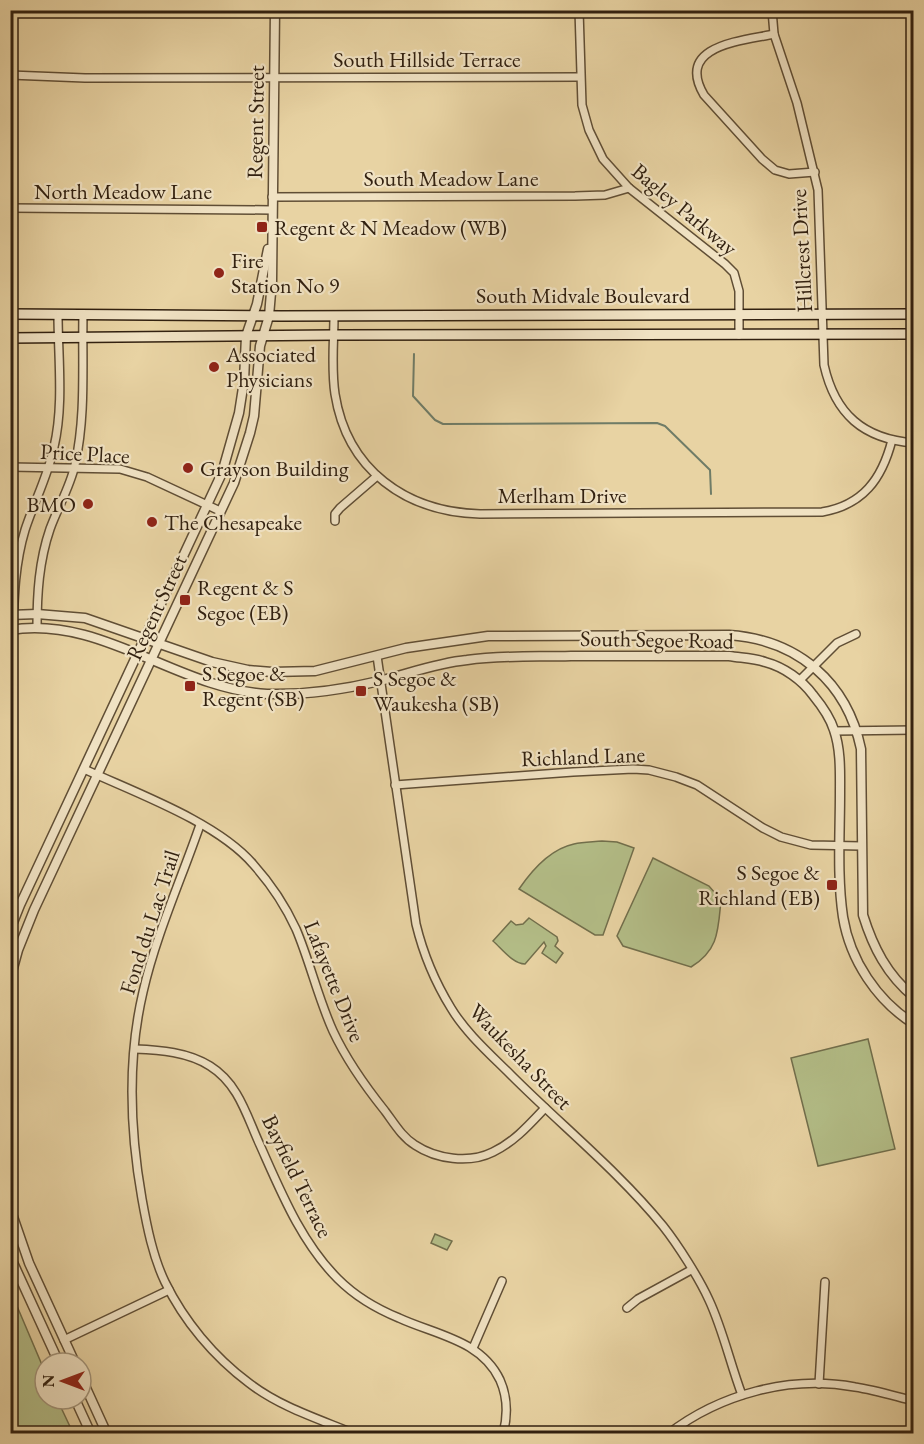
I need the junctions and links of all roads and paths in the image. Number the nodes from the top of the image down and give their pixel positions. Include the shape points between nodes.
1 (275, 10) edge
2 (579, 10) edge
3 (772, 10) edge
4 (774, 34) junction
5 (10, 75) edge
6 (274, 77) junction
7 (580, 77) junction
8 (815, 172) junction
9 (628, 188) junction
10 (272, 197) junction
11 (10, 208) edge
12 (272, 210) junction
13 (272, 234) junction
14 (10, 314) edge
15 (58, 314) junction
16 (83, 314) junction
17 (822, 314) junction
18 (914, 314) edge
19 (253, 315) junction
20 (739, 315) junction
21 (269, 316) junction
22 (334, 316) junction
23 (914, 334) edge
24 (334, 335) junction
25 (739, 335) junction
26 (823, 335) junction
27 (246, 336) junction
28 (262, 336) junction
29 (10, 338) edge
30 (58, 338) junction
31 (83, 338) junction
32 (892, 440) junction
33 (914, 443) edge
34 (10, 467) edge
35 (49, 467) junction
36 (75, 468) junction
37 (377, 476) junction
38 (208, 506) junction
39 (220, 511) junction
40 (335, 521) dead end
41 (37, 614) junction
42 (12, 615) edge
43 (37, 628) junction
44 (12, 630) edge
45 (856, 634) dead end
46 (145, 639) junction
47 (159, 644) junction
48 (138, 655) junction
49 (376, 656) junction
50 (151, 661) junction
51 (813, 666) junction
52 (800, 680) junction
53 (379, 681) junction
54 (857, 730) junction
55 (914, 730) edge
56 (835, 731) junction
57 (84, 769) junction
58 (97, 775) junction
59 (395, 785) junction
60 (200, 825) junction
61 (840, 846) junction
62 (861, 846) junction
63 (10, 930) edge
64 (10, 978) edge
65 (914, 997) edge
66 (914, 1024) edge
67 (135, 1049) junction
68 (545, 1108) junction
69 (10, 1208) edge
70 (10, 1256) edge
71 (692, 1270) junction
72 (502, 1281) dead end
73 (825, 1282) dead end
74 (169, 1290) junction
75 (627, 1308) dead end
76 (64, 1340) junction
77 (51, 1346) junction
78 (473, 1348) junction
79 (53, 1351) edge
80 (69, 1351) edge
81 (819, 1384) junction
82 (742, 1395) junction
83 (914, 1401) edge
84 (93, 1403) edge
85 (80, 1411) edge
86 (914, 1420) edge
87 (91, 1434) edge
88 (107, 1434) edge
89 (355, 1434) edge
90 (502, 1434) edge
91 (668, 1434) edge
92 (910, 1434) edge

1 - 6 street, Regent Street
2 - 7 street, Bagley Parkway
3 - 4 street, Hillcrest Drive
4 - 8 street, Hillcrest Drive
4 - 8 street via 712,48 698,68 699,85 775,170 789,174
5 - 6 street, South Hillside Terrace
6 - 7 street, South Hillside Terrace
6 - 10 street, Regent Street
7 - 9 street, Bagley Parkway via 591,136 603,159
8 - 17 street, Hillcrest Drive
9 - 10 street, South Meadow Lane via 605,195 575,196
9 - 20 street, Bagley Parkway via 734,273
10 - 12 street, Regent Street
11 - 12 street, North Meadow Lane
12 - 13 street, Regent Street
13 - 19 street, Regent Street
13 - 21 street, Regent Street
14 - 15 main road, South Midvale Boulevard
15 - 16 main road, South Midvale Boulevard
15 - 30 street
16 - 19 main road, South Midvale Boulevard
16 - 31 street
17 - 18 main road, South Midvale Boulevard
17 - 20 main road, South Midvale Boulevard
17 - 26 street, Hillcrest Drive
19 - 21 main road, South Midvale Boulevard
19 - 27 street, Regent Street
20 - 22 main road, South Midvale Boulevard
20 - 25 street, Bagley Parkway
21 - 22 main road, South Midvale Boulevard
21 - 28 street, Regent Street
22 - 24 street, Merlham Drive
23 - 26 main road, South Midvale Boulevard
24 - 25 main road, South Midvale Boulevard
24 - 28 main road, South Midvale Boulevard
24 - 37 street, Merlham Drive via 333,375 342,422 357,452
25 - 26 main road, South Midvale Boulevard
26 - 32 street, Hillcrest Drive via 828,385 837,402 856,423
27 - 28 main road, South Midvale Boulevard
27 - 31 main road, South Midvale Boulevard
27 - 38 street, Regent Street via 240,413
28 - 39 street, Regent Street via 250,433 234,483
29 - 30 main road, South Midvale Boulevard
30 - 31 main road, South Midvale Boulevard
30 - 35 street via 58,419
31 - 36 street via 84,406
32 - 33 street, Hillcrest Drive
32 - 37 street, Merlham Drive via 880,474 865,493 841,507 822,512 461,513 414,501
34 - 35 street, Price Place
35 - 36 street, Price Place
35 - 42 street via 25,529
36 - 38 street, Price Place via 107,468 138,474
36 - 41 street via 47,539
37 - 40 street via 340,508
38 - 39 street, Price Place
38 - 46 street, Regent Street
39 - 47 street, Regent Street
41 - 42 street, South Segoe Road
41 - 43 street
41 - 46 street, South Segoe Road via 86,618
42 - 44 street
43 - 44 street, South Segoe Road
43 - 48 street, South Segoe Road via 98,638
45 - 51 street via 837,643
46 - 47 street, South Segoe Road
46 - 48 street, Regent Street
47 - 49 street, South Segoe Road via 233,668 272,672 315,671
47 - 50 street, Regent Street
48 - 50 street, South Segoe Road
48 - 57 street, Regent Street
49 - 51 street, South Segoe Road via 442,641 488,636 729,635 769,642
49 - 53 street, Waukesha Street
50 - 53 street, South Segoe Road via 239,691 314,693
50 - 58 street, Regent Street
51 - 52 street
51 - 54 street, South Segoe Road via 842,697
52 - 53 street, South Segoe Road via 766,662 729,656 665,656 499,657 438,664
52 - 56 street, South Segoe Road
53 - 59 street, Waukesha Street
54 - 55 street
54 - 56 street
54 - 62 street, South Segoe Road via 861,749
56 - 61 street, South Segoe Road
57 - 58 street, Lafayette Drive
57 - 63 street, Regent Street
58 - 60 street, Lafayette Drive
58 - 64 street, Regent Street via 34,910
59 - 61 street, Richland Lane via 564,772 649,771 697,785 781,837 811,845
59 - 68 street, Waukesha Street via 416,924 427,960 464,1027
60 - 67 street, Fond du Lac Trail via 153,955
60 - 68 street, Lafayette Drive via 241,852 282,901 343,1051 404,1136 442,1156 479,1157 506,1145
61 - 62 street, Richland Lane
61 - 66 street, South Segoe Road via 843,919 855,955 871,985 888,1005
62 - 65 street, South Segoe Road via 863,915 871,941 885,967
67 - 74 street, Fond du Lac Trail via 131,1091 136,1160 147,1226
67 - 78 street, Bayfield Terrace via 186,1055 211,1067 233,1087 285,1200 316,1254 339,1280 398,1318
68 - 71 street, Waukesha Street via 637,1196 673,1239
69 - 76 street via 29,1263
70 - 77 street
71 - 75 street
71 - 82 street, Waukesha Street via 708,1298
72 - 78 street
73 - 81 street
74 - 76 street
74 - 89 street, Fond du Lac Trail via 204,1341 251,1385 283,1404
76 - 77 street
76 - 80 street
77 - 79 street
78 - 90 street, Bayfield Terrace via 493,1367 505,1392 507,1419
81 - 82 street via 787,1385
81 - 83 street via 854,1387
82 - 91 street via 700,1412
84 - 88 street
85 - 87 street
86 - 92 street

